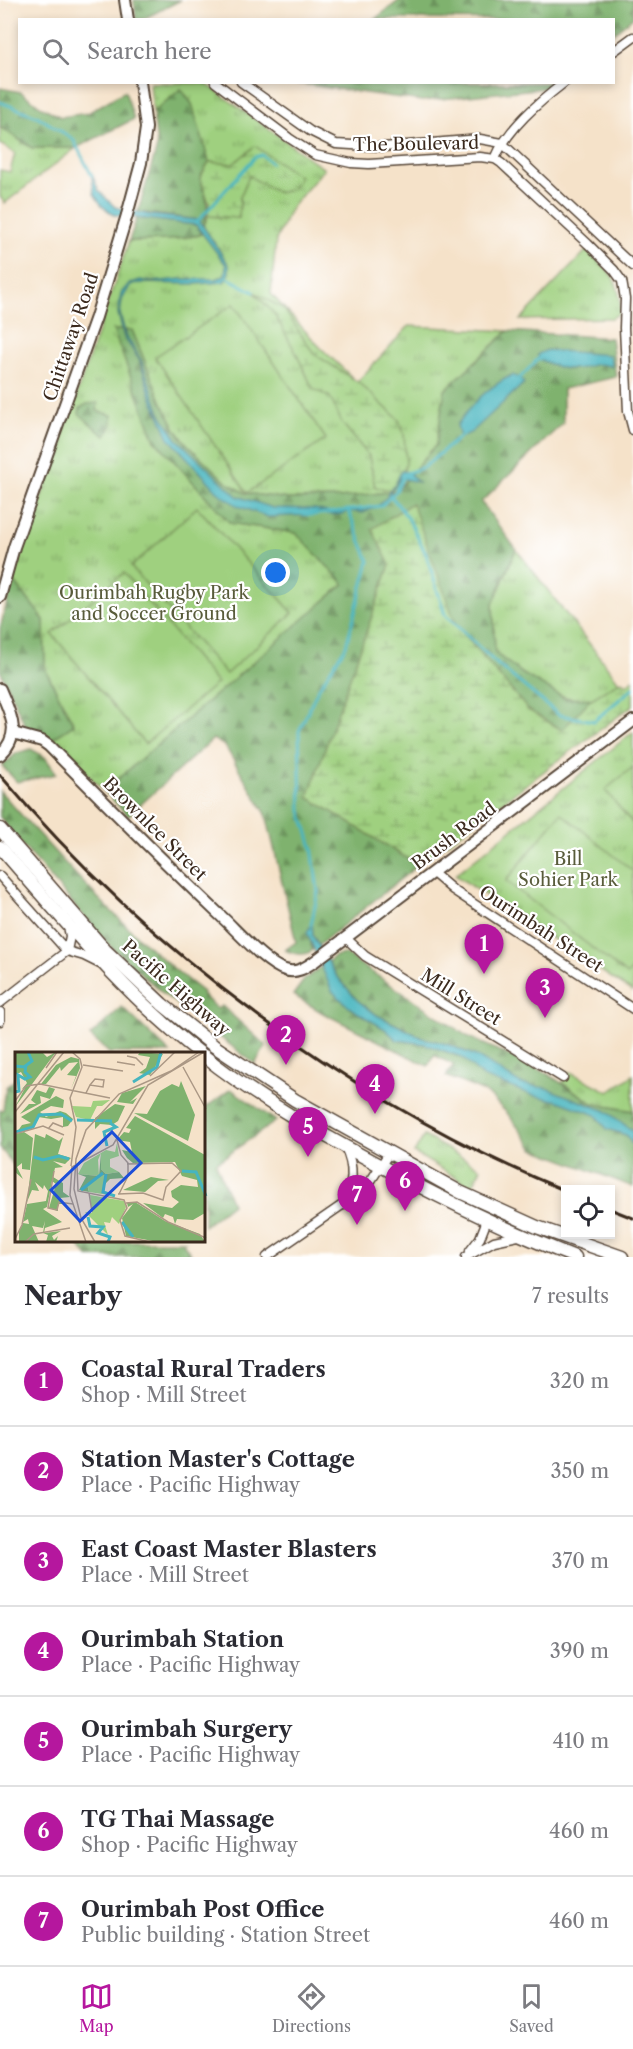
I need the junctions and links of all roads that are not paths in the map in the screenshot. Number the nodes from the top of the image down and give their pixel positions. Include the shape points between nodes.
1 (124, 0) edge
2 (128, 18) edge
3 (633, 37) edge
4 (615, 50) edge
5 (140, 84) edge
6 (218, 84) edge
7 (244, 84) edge
8 (563, 84) edge
9 (502, 143) junction
10 (495, 159) junction
11 (633, 266) edge
12 (633, 430) edge
13 (0, 597) edge
14 (0, 689) edge
15 (633, 721) edge
16 (13, 733) junction
17 (2, 753) edge
18 (0, 829) edge
19 (0, 847) edge
20 (433, 873) junction
21 (0, 876) edge
22 (67, 923) junction
23 (346, 938) junction
24 (67, 951) junction
25 (105, 968) junction
26 (291, 971) joint
27 (0, 1003) edge
28 (633, 1009) edge
29 (0, 1012) edge
30 (0, 1021) edge
31 (199, 1052) edge
32 (206, 1057) edge
33 (563, 1078) dead end
34 (345, 1147) junction
35 (389, 1153) junction
36 (381, 1167) junction
37 (344, 1205) junction
38 (487, 1221) junction
39 (522, 1236) junction
40 (267, 1257) edge
41 (465, 1257) edge
42 (575, 1257) edge
43 (622, 1257) edge

1 - 2 street
3 - 4 street
5 - 13 street, Chittaway Road via 146,128 141,163 119,244
6 - 10 street, The Boulevard via 315,155 351,163 384,164
7 - 9 street, The Boulevard via 310,131 336,144 383,147 480,139
8 - 9 street
9 - 10 street
9 - 11 street, The Boulevard
10 - 12 street, The Boulevard via 588,244 622,281 628,411
14 - 16 street
15 - 20 street, Brush Road
16 - 17 street
16 - 26 street, Brownlee Street via 49,746 250,944 275,965
18 - 35 main road, Pacific Highway via 105,950 180,1019 295,1100
19 - 22 main road, Pacific Highway
20 - 23 street, Brush Road
20 - 28 street, Ourimbah Street
21 - 24 street
22 - 24 street
22 - 25 main road, Pacific Highway
23 - 26 street, Brush Road via 303,969
23 - 33 street, Mill Street via 365,957
24 - 25 street
24 - 27 street
25 - 31 main road, Pacific Highway
29 - 30 street
32 - 34 main road, Pacific Highway via 262,1098
34 - 36 main road, Pacific Highway
34 - 37 street via 353,1178
35 - 36 street
35 - 43 main road, Pacific Highway via 506,1214
36 - 37 street via 367,1186
36 - 38 main road, Pacific Highway
37 - 40 street
38 - 39 main road, Pacific Highway
38 - 41 street
39 - 41 street via 494,1241
39 - 42 main road, Pacific Highway

